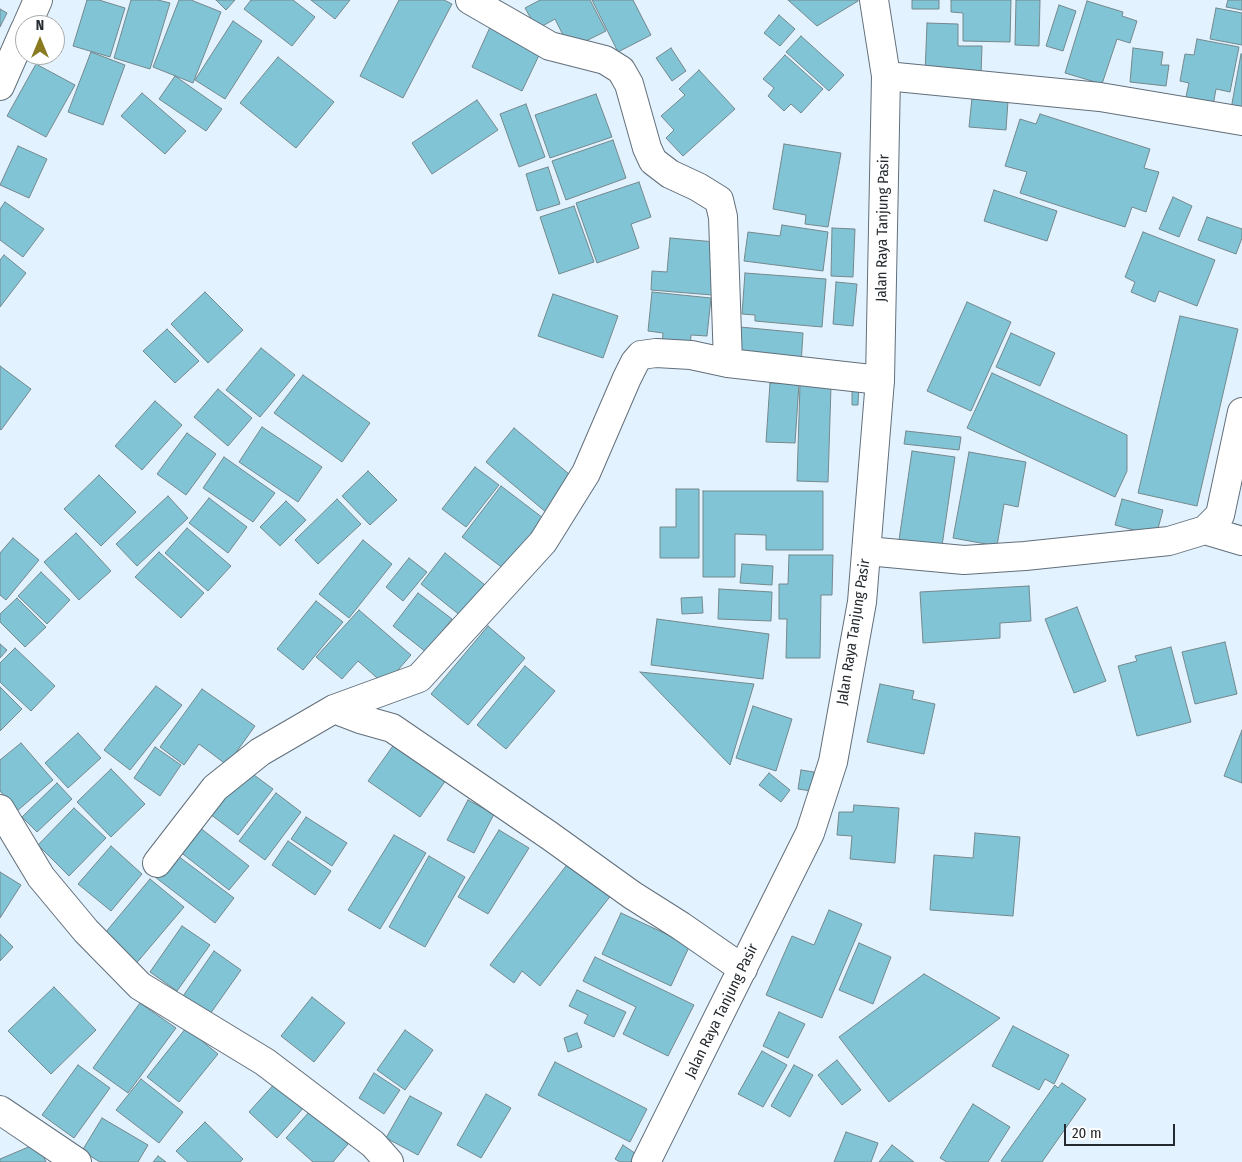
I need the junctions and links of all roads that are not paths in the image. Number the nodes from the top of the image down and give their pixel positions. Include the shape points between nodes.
1 (38, 0) edge
2 (470, 0) edge
3 (874, 0) edge
4 (31, 15) edge
5 (15, 52) edge
6 (886, 76) junction
7 (0, 86) edge
8 (1242, 121) edge
9 (728, 363) junction
10 (880, 380) junction
11 (1242, 412) edge
12 (1205, 530) junction
13 (1242, 541) edge
14 (867, 551) junction
15 (334, 709) junction
16 (0, 809) edge
17 (157, 862) dead end
18 (743, 969) junction
19 (0, 1110) edge
20 (77, 1162) edge
21 (389, 1162) edge
22 (646, 1162) edge

1 - 4 street
2 - 9 street via 550,46 605,60 621,70 630,84 653,161 670,174 698,186 719,200 723,218
3 - 6 street, Jalan Raya Tanjung Pasir
5 - 7 street
6 - 8 street via 1100,97
6 - 10 street, Jalan Raya Tanjung Pasir
9 - 10 street
9 - 15 street via 691,355 641,355 627,378 586,473 543,542 419,678
10 - 14 street, Jalan Raya Tanjung Pasir
11 - 12 street via 1220,515
12 - 13 street
12 - 14 street via 1169,541 1008,558 964,560
14 - 18 street, Jalan Raya Tanjung Pasir via 862,602 832,762 810,834
15 - 17 street via 260,752 215,788
15 - 18 street via 392,728
16 - 21 street via 41,877 86,931 140,986 265,1062 372,1144
18 - 22 street, Jalan Raya Tanjung Pasir
19 - 20 street

